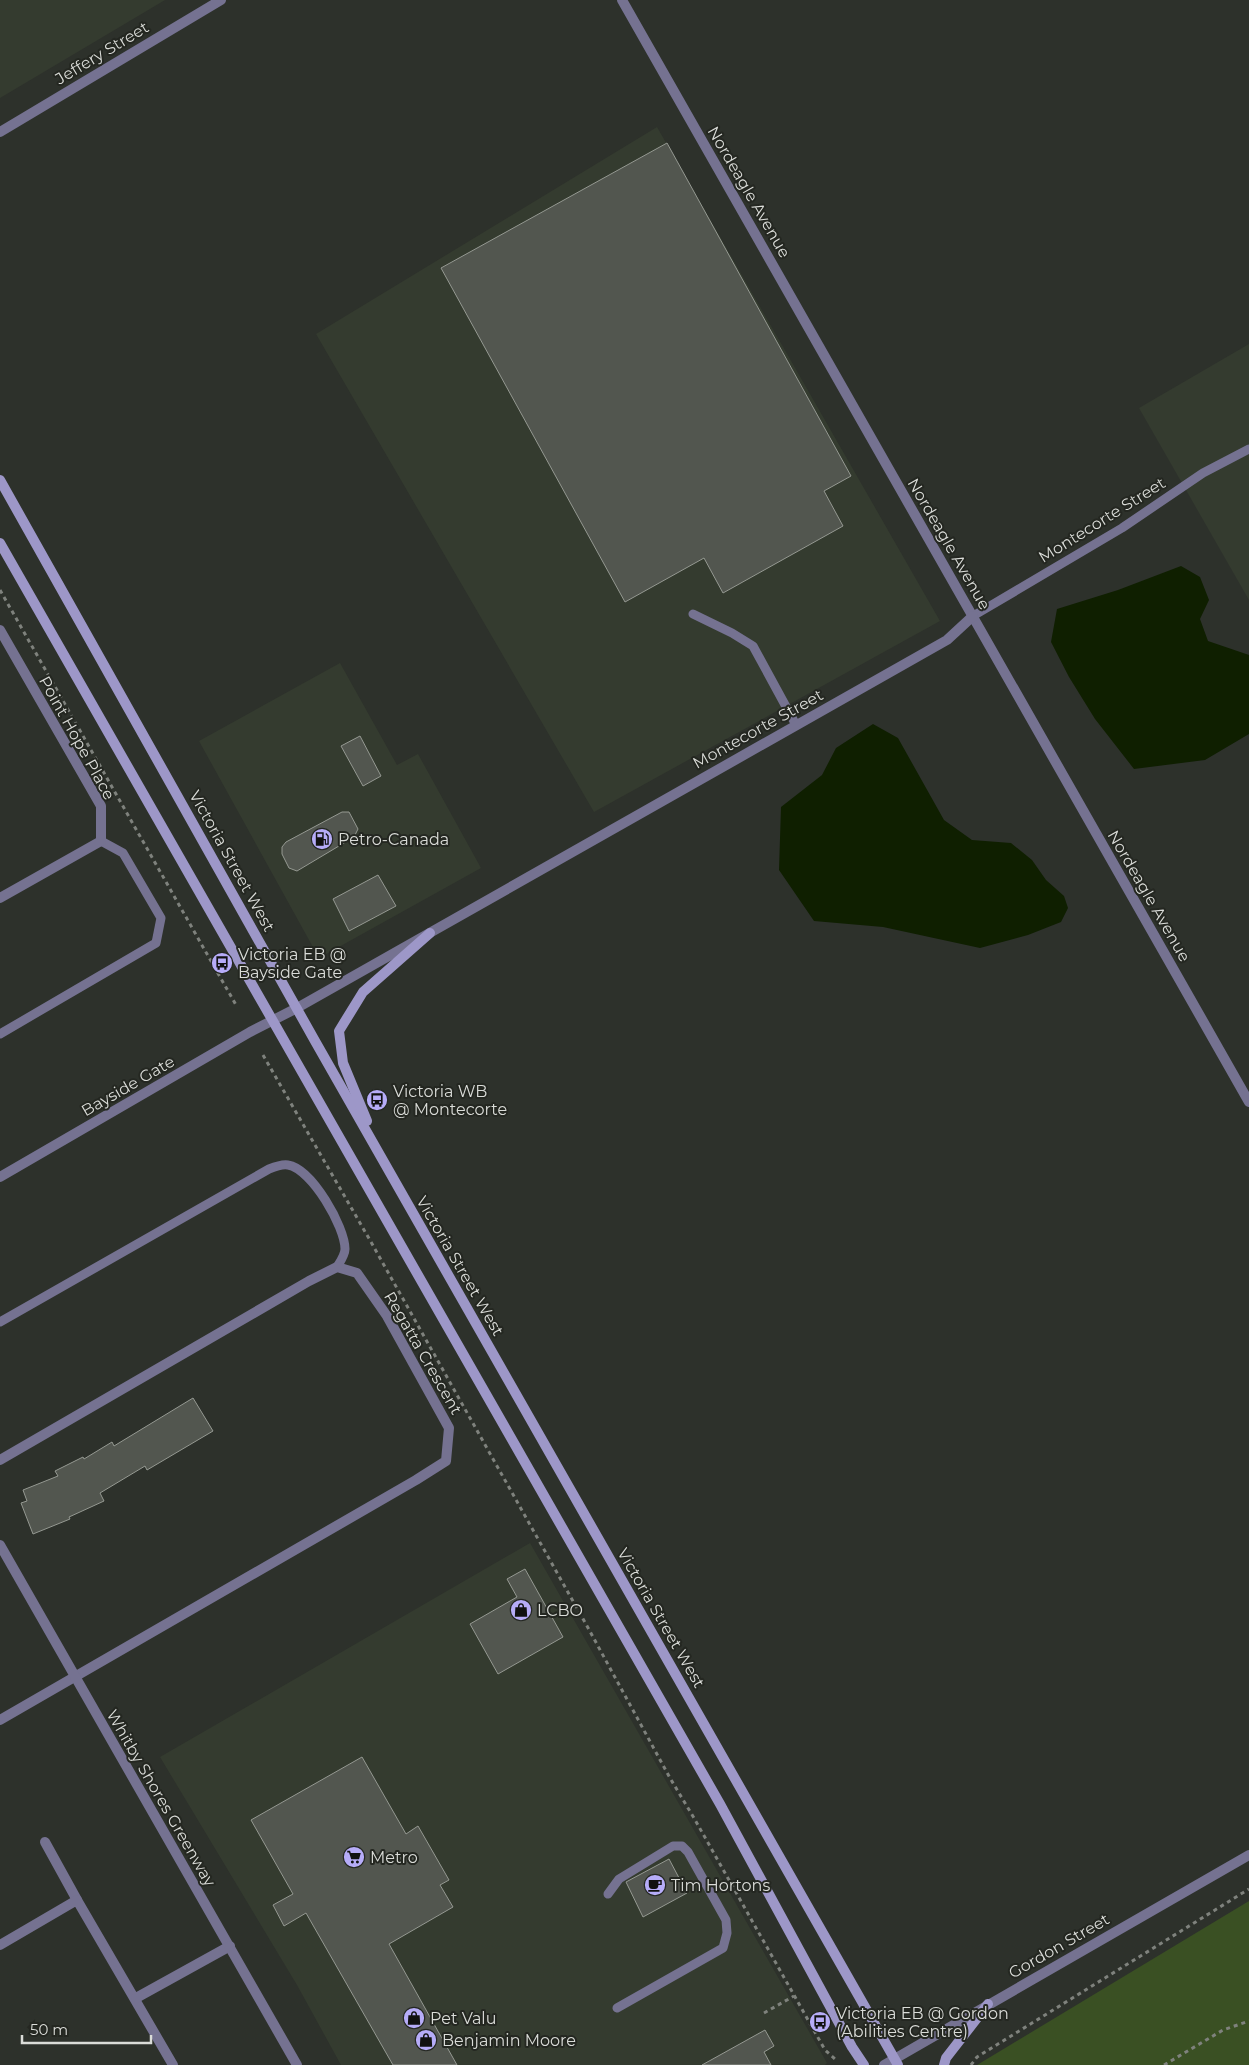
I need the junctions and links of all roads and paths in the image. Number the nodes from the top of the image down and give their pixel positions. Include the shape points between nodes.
1 (220, 0) edge
2 (622, 0) edge
3 (0, 132) edge
4 (1249, 449) edge
5 (0, 480) edge
6 (0, 543) edge
7 (0, 590) edge
8 (693, 614) dead end
9 (973, 616) junction
10 (0, 630) edge
11 (796, 725) junction
12 (101, 841) junction
13 (0, 898) edge
14 (430, 933) junction
15 (236, 1005) dead end
16 (297, 1008) junction
17 (272, 1022) junction
18 (0, 1034) edge
19 (263, 1055) dead end
20 (1249, 1102) edge
21 (383, 1162) junction
22 (0, 1177) edge
23 (337, 1268) junction
24 (0, 1322) edge
25 (0, 1460) edge
26 (0, 1545) edge
27 (75, 1677) junction
28 (0, 1720) edge
29 (45, 1842) dead end
30 (1249, 1855) edge
31 (1249, 1889) edge
32 (608, 1894) dead end
33 (77, 1900) junction
34 (0, 1945) edge
35 (230, 1946) junction
36 (794, 1996) junction
37 (136, 1998) junction
38 (988, 2004) junction
39 (617, 2008) dead end
40 (764, 2013) dead end
41 (1249, 2021) edge
42 (835, 2059) dead end
43 (896, 2062) edge
44 (173, 2065) edge
45 (297, 2065) edge
46 (864, 2065) edge
47 (884, 2065) edge
48 (944, 2065) edge
49 (971, 2065) edge
50 (1164, 2065) edge

1 - 3 street, Jeffery Street
2 - 9 street, Nordeagle Avenue
4 - 9 lane, Montecorte Street via 1203,473 1122,528
5 - 16 main road, Victoria Street West
6 - 17 main road
7 - 15 path
8 - 11 lane via 753,646
9 - 11 street, Montecorte Street via 948,640
9 - 20 street, Nordeagle Avenue
10 - 12 street, Point Hope Place via 101,806
11 - 14 street, Montecorte Street
12 - 13 street
12 - 18 lane via 123,853 161,918 156,943
14 - 16 street, Montecorte Street
14 - 21 main road via 362,992 339,1032 343,1063
16 - 17 street, Montecorte Street
16 - 21 main road, Victoria Street West
17 - 22 street, Bayside Gate
17 - 46 main road via 720,1804
19 - 36 path
21 - 43 main road, Victoria Street West
23 - 24 lane via 345,1251 341,1231 319,1189 304,1171 287,1164 269,1169
23 - 25 street via 309,1280
23 - 27 street, Regatta Crescent via 357,1273 387,1316 449,1428 446,1461
26 - 27 street, Whitby Shores Greenway
27 - 28 street
27 - 35 street, Whitby Shores Greenway
29 - 33 street
30 - 38 street, Gordon Street
31 - 49 path via 977,2057
32 - 39 lane via 619,1879 673,1846 682,1846 726,1920 723,1948
33 - 34 street
33 - 37 street
35 - 37 street
35 - 45 street, Whitby Shores Greenway
36 - 40 path
36 - 42 path via 825,2050
37 - 44 street
38 - 43 street, Gordon Street
38 - 48 main road
41 - 50 path via 1224,2030
43 - 47 street, Gordon Street

